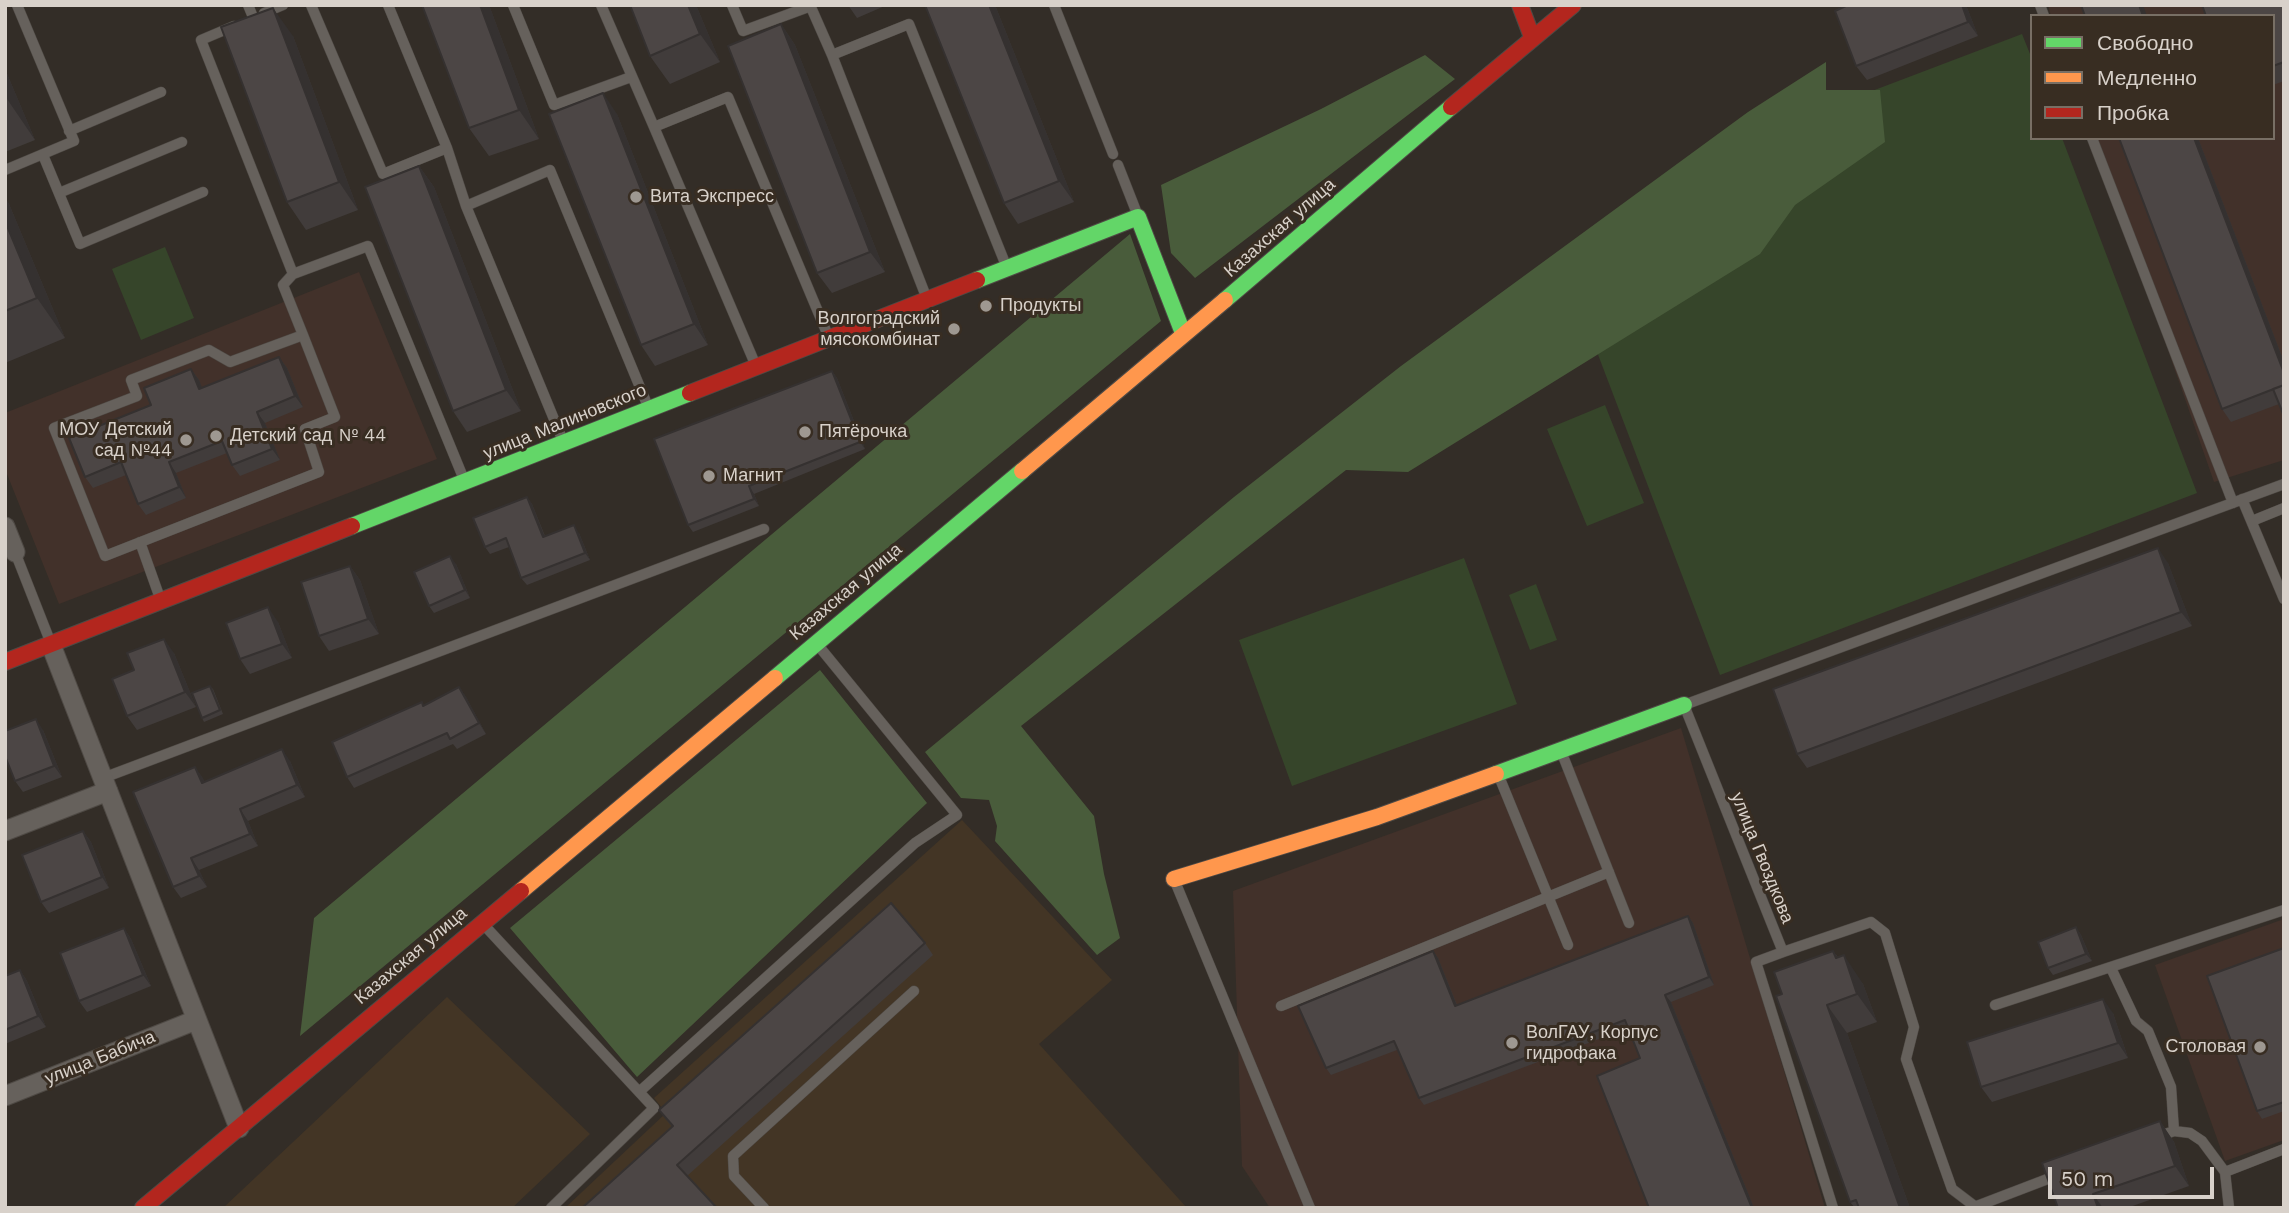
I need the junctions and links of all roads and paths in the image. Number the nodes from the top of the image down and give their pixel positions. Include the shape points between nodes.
1 (17, 5) edge
2 (248, 5) edge
3 (282, 5) edge
4 (311, 5) edge
5 (388, 5) edge
6 (513, 5) edge
7 (600, 5) edge
8 (732, 5) edge
9 (1520, 5) edge
10 (1573, 5) edge
11 (811, 6) edge
12 (1057, 6) edge
13 (253, 18) junction
14 (1532, 37) junction
15 (832, 55) junction
16 (631, 77) junction
17 (161, 92) dead end
18 (654, 127) junction
19 (69, 131) junction
20 (2093, 140) edge
21 (182, 142) dead end
22 (447, 148) junction
23 (1113, 154) dead end
24 (43, 155) junction
25 (1118, 165) dead end
26 (5, 170) edge
27 (203, 192) dead end
28 (59, 193) junction
29 (466, 206) junction
30 (1138, 217) junction
31 (1007, 269) junction
32 (293, 274) junction
33 (927, 300) junction
34 (1183, 333) junction
35 (303, 335) junction
36 (829, 339) junction
37 (757, 367) junction
38 (649, 410) junction
39 (564, 443) junction
40 (465, 482) junction
41 (2284, 484) edge
42 (2238, 501) junction
43 (2284, 508) edge
44 (2252, 521) junction
45 (5, 527) edge
46 (764, 529) dead end
47 (140, 542) junction
48 (15, 552) joint
49 (2284, 599) edge
50 (162, 602) junction
51 (816, 643) junction
52 (51, 645) junction
53 (5, 663) edge
54 (1684, 705) junction
55 (1560, 750) junction
56 (1497, 773) junction
57 (106, 784) junction
58 (5, 831) edge
59 (1609, 872) junction
60 (1174, 879) joint
61 (1549, 895) junction
62 (2284, 910) edge
63 (481, 922) junction
64 (1629, 923) dead end
65 (1568, 945) dead end
66 (1783, 952) junction
67 (2111, 968) junction
68 (914, 990) dead end
69 (1995, 1005) dead end
70 (1281, 1006) dead end
71 (195, 1020) junction
72 (639, 1092) junction
73 (5, 1096) edge
74 (239, 1128) junction
75 (2174, 1132) junction
76 (2140, 1143) edge
77 (2284, 1149) edge
78 (2225, 1171) junction
79 (2064, 1172) edge
80 (1977, 1207) edge
81 (143, 1208) edge
82 (551, 1208) edge
83 (764, 1208) edge
84 (1310, 1208) edge
85 (1833, 1208) edge
86 (2229, 1208) edge

1 - 19 lane
2 - 13 lane
3 - 13 lane
4 - 22 lane via 383,174
5 - 22 lane
6 - 16 lane via 554,105
7 - 16 lane
8 - 11 lane via 743,31
9 - 14 street
10 - 14 street, Казахская улица
11 - 15 lane
12 - 23 lane
13 - 32 lane via 201,40
14 - 34 street, Казахская улица
15 - 31 lane via 909,24
15 - 33 lane
16 - 18 lane
17 - 19 lane
18 - 36 lane via 729,97
18 - 37 lane
19 - 24 lane via 74,141
20 - 42 lane
21 - 28 lane
22 - 29 lane
24 - 26 lane
24 - 28 lane
25 - 30 lane
27 - 28 lane via 80,244
29 - 38 lane via 550,170
29 - 39 lane
30 - 31 street, улица Малиновского
30 - 34 street
31 - 33 street, улица Малиновского
32 - 35 lane via 283,285
32 - 40 lane via 368,246
33 - 36 street, улица Малиновского
34 - 51 street, Казахская улица
35 - 47 lane via 335,417 305,429 319,471
35 - 47 lane via 230,362 208,350 131,380 137,396 54,428 105,556
36 - 37 street, улица Малиновского
37 - 38 street, улица Малиновского
38 - 39 street, улица Малиновского
39 - 40 street, улица Малиновского
40 - 50 street, улица Малиновского
41 - 42 lane
42 - 44 lane
42 - 54 lane
43 - 44 lane
44 - 49 lane
45 - 48 street
46 - 57 lane
47 - 50 lane
48 - 52 lane
50 - 52 street, улица Малиновского
51 - 63 street, Казахская улица
51 - 72 lane via 957,816 915,843
52 - 53 street, улица Малиновского
52 - 57 street
54 - 55 street
54 - 66 lane, улица Гвоздкова
55 - 56 street
55 - 59 lane
56 - 60 street via 1377,817
56 - 61 lane
57 - 58 street
57 - 71 street
59 - 61 lane
59 - 64 lane
60 - 84 lane
61 - 65 lane
61 - 70 lane
62 - 67 lane
63 - 72 lane
63 - 74 street, Казахская улица
66 - 80 lane, улица Гвоздкова via 1871,922 1885,933 1914,1027 1906,1059 1952,1189
66 - 85 lane via 1756,962
67 - 69 lane
67 - 75 lane via 2136,1021 2148,1031 2171,1087
68 - 83 lane via 733,1156 734,1176
71 - 73 street, улица Бабича
71 - 74 street
72 - 82 lane via 654,1108
74 - 81 street, Казахская улица
75 - 76 lane
75 - 78 lane via 2190,1133 2202,1141
77 - 78 lane
78 - 86 lane
79 - 80 lane

